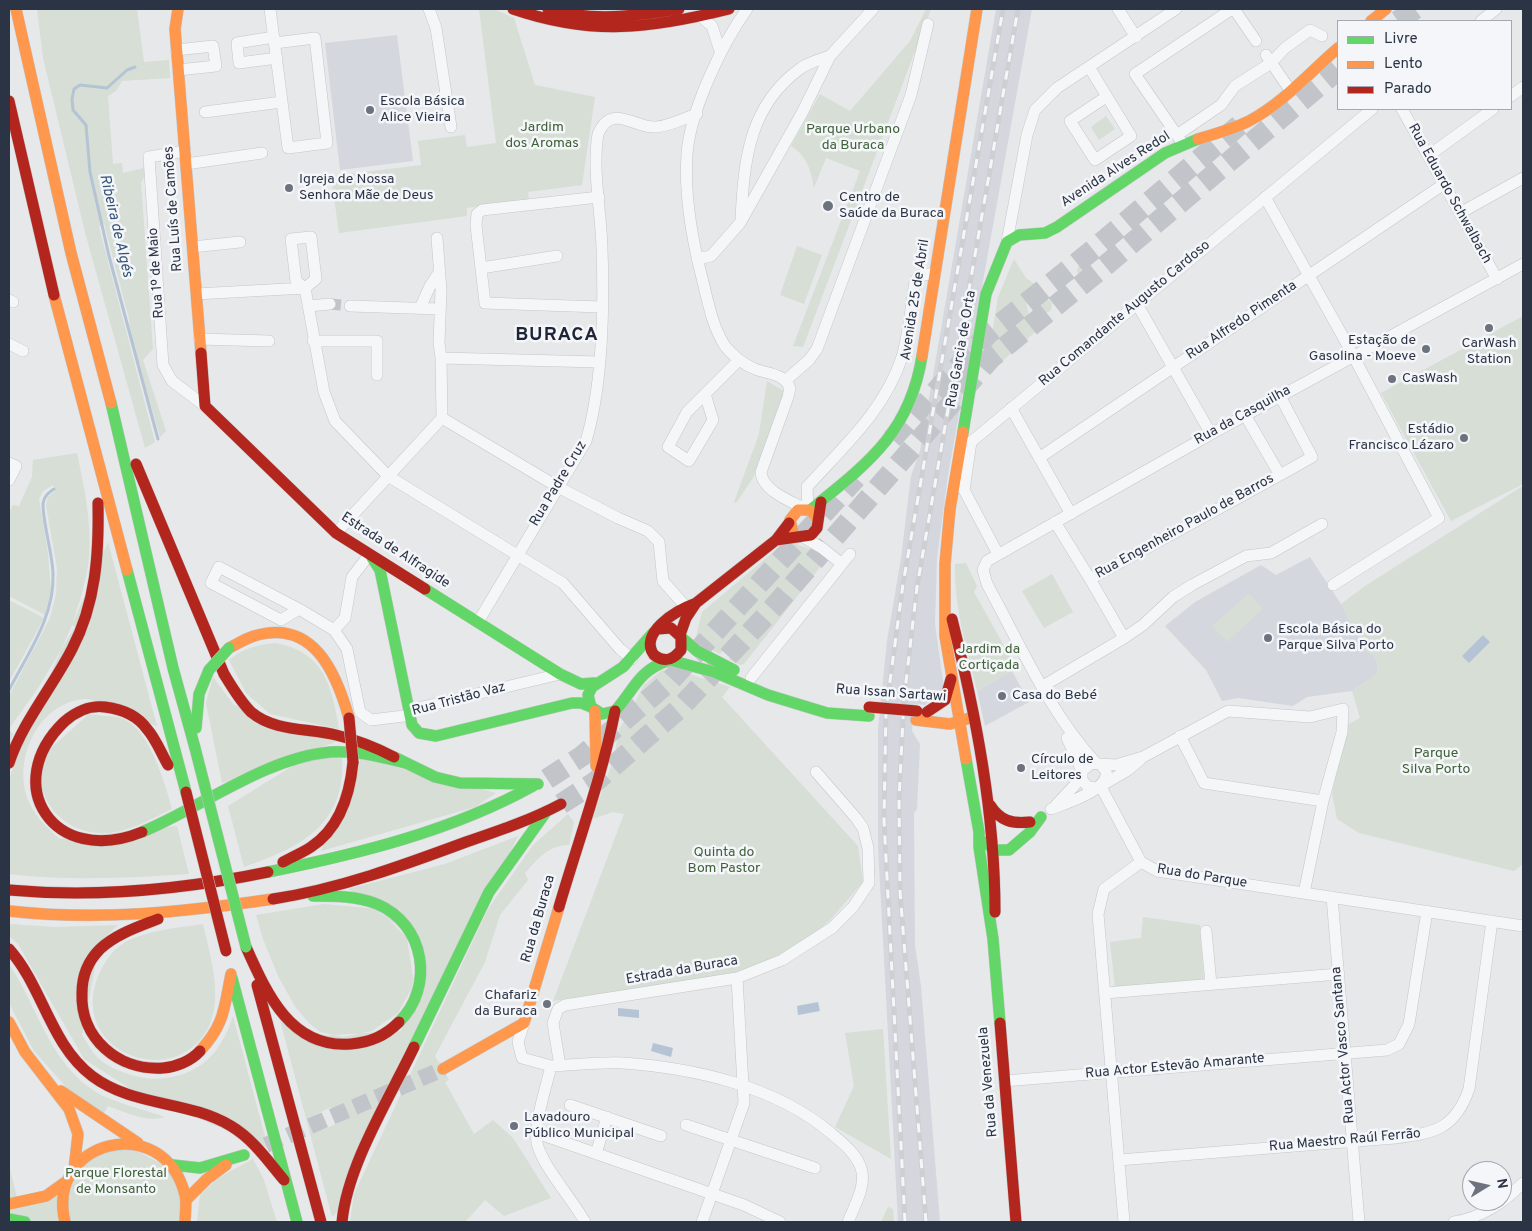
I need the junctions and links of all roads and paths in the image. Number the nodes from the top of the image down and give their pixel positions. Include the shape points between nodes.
1 (16, 9) edge
2 (28, 9) edge
3 (178, 9) edge
4 (270, 9) edge
5 (429, 9) edge
6 (513, 9) edge
7 (548, 9) edge
8 (679, 9) edge
9 (729, 9) edge
10 (747, 9) edge
11 (873, 9) edge
12 (977, 9) edge
13 (1118, 9) edge
14 (1176, 9) edge
15 (1233, 9) edge
16 (1386, 9) edge
17 (1496, 9) edge
18 (709, 12) edge
19 (604, 13) edge
20 (623, 13) edge
21 (1372, 20) edge
22 (1482, 20) edge
23 (928, 24) dead end
24 (730, 34) junction
25 (1136, 36) junction
26 (1322, 36) dead end
27 (275, 40) junction
28 (1256, 41) dead end
29 (1337, 49) edge
30 (176, 50) junction
31 (720, 51) junction
32 (830, 56) junction
33 (277, 58) junction
34 (1268, 59) junction
35 (27, 64) junction
36 (1089, 68) junction
37 (178, 70) junction
38 (1523, 87) edge
39 (1290, 90) junction
40 (1512, 95) edge
41 (1106, 97) junction
42 (9, 101) edge
43 (282, 102) junction
44 (1371, 110) edge
45 (1403, 110) edge
46 (1492, 110) edge
47 (205, 112) dead end
48 (697, 114) junction
49 (451, 128) dead end
50 (1180, 139) junction
51 (185, 151) junction
52 (262, 153) dead end
53 (1428, 156) junction
54 (186, 164) junction
55 (1523, 178) edge
56 (1444, 184) junction
57 (599, 197) junction
58 (1266, 197) junction
59 (1014, 212) junction
60 (1460, 213) junction
61 (740, 224) junction
62 (1024, 236) junction
63 (437, 238) dead end
64 (240, 242) dead end
65 (1006, 242) junction
66 (192, 247) junction
67 (557, 256) dead end
68 (697, 259) junction
69 (1523, 264) edge
70 (481, 268) junction
71 (440, 271) junction
72 (935, 273) junction
73 (1309, 276) junction
74 (1497, 278) junction
75 (196, 294) junction
76 (330, 304) tunnel mouth
77 (1137, 304) junction
78 (308, 306) junction
79 (350, 306) tunnel mouth
80 (601, 306) junction
81 (420, 308) junction
82 (440, 309) junction
83 (200, 339) junction
84 (269, 340) dead end
85 (313, 341) junction
86 (9, 344) edge
87 (23, 351) dead end
88 (1353, 356) junction
89 (442, 358) junction
90 (739, 360) junction
91 (599, 362) junction
92 (1175, 366) junction
93 (377, 374) dead end
94 (786, 382) junction
95 (705, 394) junction
96 (1280, 396) junction
97 (111, 404) junction
98 (205, 406) junction
99 (1011, 408) junction
100 (1245, 415) junction
101 (442, 418) junction
102 (1211, 434) junction
103 (96, 458) junction
104 (1040, 458) junction
105 (12, 464) edge
106 (1280, 475) junction
107 (388, 476) junction
108 (9, 480) edge
109 (558, 487) junction
110 (779, 494) junction
111 (821, 502) junction
112 (808, 509) junction
113 (1071, 514) junction
114 (790, 522) junction
115 (1055, 522) junction
116 (818, 524) junction
117 (1322, 524) dead end
118 (336, 533) junction
119 (801, 537) junction
120 (776, 540) junction
121 (822, 548) junction
122 (850, 554) dead end
123 (998, 554) junction
124 (369, 555) junction
125 (517, 555) junction
126 (842, 564) junction
127 (1090, 579) junction
128 (412, 582) junction
129 (1333, 585) dead end
130 (946, 594) junction
131 (386, 601) junction
132 (691, 605) junction
133 (299, 609) junction
134 (478, 622) junction
135 (334, 630) junction
136 (656, 631) junction
137 (681, 636) junction
138 (1124, 638) junction
139 (632, 659) junction
140 (668, 660) junction
141 (560, 674) junction
142 (952, 674) junction
143 (751, 678) junction
144 (598, 681) junction
145 (1043, 686) junction
146 (622, 700) junction
147 (593, 709) junction
148 (1057, 710) junction
149 (615, 711) junction
150 (409, 712) junction
151 (869, 712) junction
152 (923, 716) junction
153 (974, 718) junction
154 (961, 719) junction
155 (1180, 736) junction
156 (195, 748) junction
157 (1144, 757) junction
158 (967, 761) junction
159 (9, 763) edge
160 (406, 763) junction
161 (1098, 764) junction
162 (816, 772) dead end
163 (1081, 773) junction
164 (596, 782) junction
165 (1100, 786) junction
166 (186, 792) junction
167 (1323, 801) junction
168 (988, 803) junction
169 (561, 804) tunnel mouth
170 (1051, 809) junction
171 (546, 812) junction
172 (1041, 817) junction
173 (1030, 822) junction
174 (980, 832) junction
175 (1015, 846) junction
176 (994, 850) junction
177 (1141, 862) junction
178 (982, 872) junction
179 (258, 875) junction
180 (9, 890) edge
181 (996, 890) junction
182 (1304, 893) junction
183 (290, 896) junction
184 (1332, 897) junction
185 (9, 911) edge
186 (178, 912) junction
187 (1426, 912) junction
188 (1492, 921) junction
189 (1523, 926) edge
190 (1206, 931) dead end
191 (993, 939) junction
192 (246, 946) junction
193 (9, 949) edge
194 (231, 974) junction
195 (1338, 974) junction
196 (737, 978) junction
197 (1211, 984) junction
198 (1105, 993) junction
199 (9, 1022) edge
200 (524, 1023) junction
201 (1345, 1053) junction
202 (555, 1066) junction
203 (443, 1069) tunnel mouth
204 (1112, 1072) junction
205 (1004, 1081) junction
206 (50, 1084) junction
207 (745, 1087) junction
208 (570, 1105) dead end
209 (608, 1118) junction
210 (686, 1125) dead end
211 (537, 1133) junction
212 (661, 1136) dead end
213 (731, 1139) junction
214 (1352, 1141) junction
215 (144, 1146) junction
216 (596, 1154) junction
217 (1119, 1160) junction
218 (173, 1165) junction
219 (815, 1168) dead end
220 (74, 1170) junction
221 (68, 1180) junction
222 (284, 1180) junction
223 (1523, 1183) edge
224 (711, 1194) junction
225 (187, 1199) junction
226 (9, 1204) edge
227 (9, 1219) edge
228 (1017, 1220) edge
229 (24, 1222) edge
230 (65, 1222) edge
231 (186, 1222) edge
232 (297, 1222) edge
233 (321, 1222) edge
234 (342, 1222) edge
235 (585, 1222) edge
236 (702, 1222) edge
237 (780, 1222) edge
238 (848, 1222) edge
239 (1124, 1222) edge
240 (1359, 1222) edge
241 (1454, 1222) edge

1 - 35 main road
2 - 35 main road
3 - 30 main road, Rua Luís de Camões
4 - 27 street
5 - 49 street via 436,28
6 - 18 main road via 551,22 608,29 648,27
7 - 19 main road via 568,14
8 - 20 main road
9 - 18 main road
10 - 24 street
11 - 32 street
12 - 72 main road, Avenida 25 de Abril
13 - 25 street
14 - 25 street, Rua Garcia de Orta
15 - 28 street
15 - 50 street via 1135,74
16 - 21 main road
17 - 22 street
18 - 24 street via 727,21
18 - 31 street
19 - 20 main road
23 - 94 street via 911,95 818,349
24 - 31 street
25 - 36 street, Rua Garcia de Orta
26 - 34 street via 1310,30
27 - 33 street
27 - 33 street via 237,43 239,63
27 - 43 street via 315,38 327,143 288,148
29 - 39 main road, Avenida Alves Redol
30 - 37 main road, Rua Luís de Camões
30 - 37 street via 213,46 216,66
31 - 48 street
32 - 61 street
32 - 61 street via 803,67 775,90 754,126 744,170
33 - 43 street
34 - 39 street
34 - 50 street
35 - 97 main road via 71,253
36 - 41 street
36 - 59 street, Rua Garcia de Orta via 1041,102 1031,118
37 - 51 main road, Rua Luís de Camões
38 - 40 street
39 - 50 main road, Avenida Alves Redol via 1247,121
41 - 41 street via 1070,122 1095,160 1131,136
42 - 103 main road via 45,260
43 - 47 street
44 - 58 street, Rua Comandante Augusto Cardoso
45 - 53 street, Rua Eduardo Schwalbach
46 - 53 street
48 - 57 street, Rua Padre Cruz via 656,127 622,118 603,126 597,146
48 - 68 street via 690,134 687,168 690,219
50 - 62 main road, Avenida Alves Redol via 1057,227 1045,233
51 - 54 main road, Rua Luís de Camões
51 - 98 street, Rua 1º de Maio via 149,157 163,365 172,381
52 - 54 street
53 - 56 street, Rua Eduardo Schwalbach
54 - 66 main road, Rua Luís de Camões
55 - 60 street
56 - 60 street, Rua Eduardo Schwalbach
56 - 73 street, Rua Alfredo Pimenta
57 - 70 street via 482,210 477,214 476,225
57 - 80 street, Rua Padre Cruz
58 - 73 street
58 - 77 street, Rua Comandante Augusto Cardoso
59 - 62 street
59 - 65 street, Rua Garcia de Orta
60 - 74 street, Rua Eduardo Schwalbach
61 - 68 street via 711,256
62 - 65 main road, Avenida Alves Redol via 1018,235
63 - 71 street
64 - 66 street
65 - 130 main road, Rua Garcia de Orta via 986,294 950,509
66 - 75 main road, Rua Luís de Camões
67 - 70 street
68 - 90 street via 718,333
69 - 74 street, Rua da Casquilha
70 - 80 street via 485,303
71 - 81 street
71 - 82 street
72 - 111 main road, Avenida 25 de Abril via 920,369 901,422 868,463
72 - 112 street via 919,276 915,281 902,356 888,392 872,416 807,486
73 - 88 street
73 - 92 street, Rua Alfredo Pimenta
74 - 88 street, Rua da Casquilha
75 - 78 street via 305,288
75 - 83 main road, Rua Luís de Camões
76 - 78 street
77 - 92 street
77 - 99 street, Rua Comandante Augusto Cardoso
78 - 85 street
79 - 81 street
80 - 91 street, Rua Padre Cruz
81 - 82 street
82 - 89 street
83 - 84 street
83 - 98 main road, Rua Luís de Camões
85 - 93 street via 377,341
85 - 107 street via 324,392 335,421
86 - 87 street
88 - 96 street, Rua da Casquilha
88 - 129 street via 1439,518
89 - 91 street
89 - 101 street
90 - 94 street via 756,370 777,375
90 - 95 street
91 - 109 street, Rua Padre Cruz via 594,416 586,440
92 - 102 street
92 - 104 street, Rua Alfredo Pimenta
94 - 110 street via 788,397 761,472 763,480
95 - 95 street via 687,412 668,447 689,461 713,420
96 - 100 street, Rua da Casquilha
96 - 106 street, Rua Engenheiro Paulo de Barros via 1312,457
97 - 156 main road
97 - 160 main road via 224,674 243,704 264,720 285,729 347,737
98 - 118 main road, Estrada de Alfragide
99 - 104 street
99 - 123 street, Rua Comandante Augusto Cardoso via 970,442 964,490
100 - 102 street, Rua da Casquilha
100 - 106 street, Rua Engenheiro Paulo de Barros
101 - 107 street
101 - 109 street
102 - 113 street, Rua da Casquilha
103 - 159 main road via 100,547 89,609 61,669 24,726
103 - 166 main road
104 - 113 street
105 - 108 street
106 - 127 street, Rua Engenheiro Paulo de Barros
107 - 118 street
107 - 125 street
109 - 125 street, Rua Padre Cruz
109 - 132 street via 648,531 659,542 663,581
110 - 112 street
110 - 114 street
111 - 112 main road, Avenida 25 de Abril
111 - 116 main road
112 - 114 main road via 798,510
112 - 116 main road
113 - 115 street, Rua da Casquilha
114 - 119 main road via 794,534
114 - 120 main road
115 - 123 street, Rua da Casquilha
115 - 127 street, Rua Engenheiro Paulo de Barros
116 - 119 main road via 811,535
116 - 121 street
117 - 138 street via 1271,553 1246,556 1192,585
118 - 124 main road, Estrada de Alfragide
119 - 120 main road
119 - 121 street
120 - 132 main road
121 - 126 street
122 - 126 street
123 - 145 street, Rua da Casquilha via 984,567 987,584
124 - 128 main road, Estrada de Alfragide
124 - 131 main road via 380,570
124 - 135 street via 352,578 345,618
125 - 134 street, Rua Padre Cruz
125 - 139 street via 563,583
126 - 143 street
127 - 138 street, Rua Engenheiro Paulo de Barros
128 - 131 main road via 394,581 387,588
128 - 134 main road, Estrada de Alfragide
130 - 142 main road, Rua Garcia de Orta via 946,636
130 - 153 main road, Rua Garcia de Orta
131 - 150 main road
132 - 136 main road
132 - 137 main road
133 - 133 street via 219,567 211,583 281,620
133 - 135 street
134 - 141 main road, Estrada de Alfragide
135 - 150 street, Rua Tristão Vaz via 347,649 360,712 371,720 404,716
136 - 137 main road via 671,628
136 - 139 main road
136 - 140 main road via 649,642 651,651 658,658
137 - 140 main road via 681,650
137 - 143 main road, Rua Issan Sartawi via 697,651
138 - 145 street
139 - 144 main road via 614,674
140 - 146 main road via 643,673
140 - 151 main road, Rua Issan Sartawi via 714,672 768,695 827,713
141 - 144 main road, Estrada de Alfragide via 581,684
141 - 150 street, Rua Tristão Vaz
142 - 152 main road via 946,700
142 - 154 main road, Rua Garcia de Orta
143 - 151 main road, Rua Issan Sartawi via 829,705
144 - 146 main road via 615,682 622,693
144 - 147 main road via 588,695
145 - 148 street
146 - 149 main road
147 - 149 main road via 608,714
147 - 150 main road via 572,703 430,737 415,731
147 - 164 main road, Rua da Buraca
148 - 161 street via 1080,745
148 - 163 street
149 - 164 main road, Rua da Buraca via 606,757
151 - 152 main road, Rua Issan Sartawi, bridge
152 - 154 main road, Rua Issan Sartawi via 951,713
152 - 158 main road via 953,735
153 - 154 main road
153 - 168 main road, Rua da Venezuela
154 - 158 main road, Rua da Venezuela
155 - 157 street
155 - 167 street via 1204,783
155 - 167 street via 1228,711 1310,717 1343,709 1342,732
156 - 179 main road, bridge via 197,702 209,670 228,648 266,634 291,635 305,640 330,665 338,680 348,718 353,762 350,788 334,823 314,845
156 - 192 main road, bridge
157 - 161 street via 1116,765
157 - 165 street
158 - 174 main road, Rua da Venezuela
160 - 166 main road via 355,752 329,752 299,758 159,825 128,838 100,842 68,835 46,817 32,788 33,757 49,728 65,714 89,706 111,707 130,714 152,732 169,768
160 - 179 main road via 436,778 462,783 542,781 482,811 422,834
161 - 163 street via 1087,765
161 - 165 street via 1106,771
162 - 196 street, Estrada da Buraca via 862,828 868,848 869,884 832,928 782,960
163 - 165 street via 1088,787
163 - 170 street via 1071,790
164 - 200 main road, Rua da Buraca
165 - 170 street
165 - 177 street
166 - 194 main road, bridge
167 - 182 street
168 - 173 main road via 1002,821 1012,824
168 - 176 main road, Rua da Venezuela
169 - 171 main road
170 - 172 street
171 - 183 main road via 413,861
171 - 234 main road via 489,892 356,1166 344,1200
172 - 173 main road
172 - 175 main road
173 - 176 main road
174 - 176 main road
174 - 178 main road, Rua da Venezuela
175 - 176 main road via 1004,851
175 - 181 main road
176 - 178 main road
176 - 181 main road, Rua da Venezuela
177 - 182 street, Rua do Parque via 1157,871
177 - 198 street, Rua do Parque via 1104,889 1098,914
178 - 191 main road, Rua da Venezuela
179 - 180 main road via 152,892
181 - 191 main road, Rua da Venezuela
182 - 184 street, Rua do Parque
183 - 186 main road
183 - 192 main road via 340,896 364,900 387,909 408,927 420,954 420,989 411,1010 394,1031 374,1043 353,1047 328,1044 308,1036 274,1002
184 - 187 street, Rua do Parque
184 - 195 street, Rua Actor Vasco Santana
185 - 186 main road via 80,917
186 - 194 main road via 119,935 94,956 83,977 80,998 84,1020 96,1040 112,1056 135,1067 156,1069 189,1061 206,1046 220,1025
187 - 188 street, Rua do Parque
187 - 201 street, Rua Actor Estevão Amarante via 1409,1024 1400,1044 1387,1050
188 - 189 street, Rua do Parque
188 - 214 street, Rua Maestro Raúl Ferrão via 1469,1089 1463,1106 1444,1127 1425,1134
190 - 197 street
191 - 205 main road, Rua da Venezuela
192 - 233 main road
193 - 222 main road via 23,969 56,1035 91,1075 136,1098 201,1113 231,1126 253,1144
194 - 222 main road
195 - 197 street
195 - 201 street, Rua Actor Vasco Santana
196 - 202 street, Estrada da Buraca via 565,1005 558,1009 553,1023
196 - 207 street
197 - 198 street
198 - 204 street, Rua do Parque
199 - 206 main road via 25,1052
200 - 202 street, Rua da Buraca via 518,1042 522,1058
200 - 203 main road
201 - 204 street, Rua Actor Estevão Amarante
201 - 214 street, Rua Actor Vasco Santana
202 - 207 street via 596,1063 661,1067
202 - 211 street
204 - 205 street, Rua Actor Estevão Amarante
204 - 217 street, Rua do Parque
205 - 228 main road, Rua da Venezuela
206 - 215 main road
206 - 220 main road via 76,1125 78,1145
207 - 213 street via 744,1102
207 - 238 street via 809,1116 856,1158 862,1180
208 - 209 street
209 - 212 street
209 - 216 street
210 - 213 street
211 - 216 street
211 - 235 street via 541,1156
213 - 219 street
213 - 224 street
214 - 217 street, Rua Maestro Raúl Ferrão
214 - 240 street, Rua Actor Vasco Santana
215 - 218 main road
215 - 220 main road via 127,1143 103,1147
216 - 224 street
217 - 239 street, Rua do Parque
218 - 225 main road
218 - 225 main road via 200,1168 239,1157 207,1179
220 - 221 main road
221 - 226 main road via 52,1195
221 - 230 main road via 62,1204
222 - 232 main road
223 - 241 street via 1507,1200 1487,1212
224 - 236 street
224 - 237 street
225 - 231 main road
227 - 229 main road

